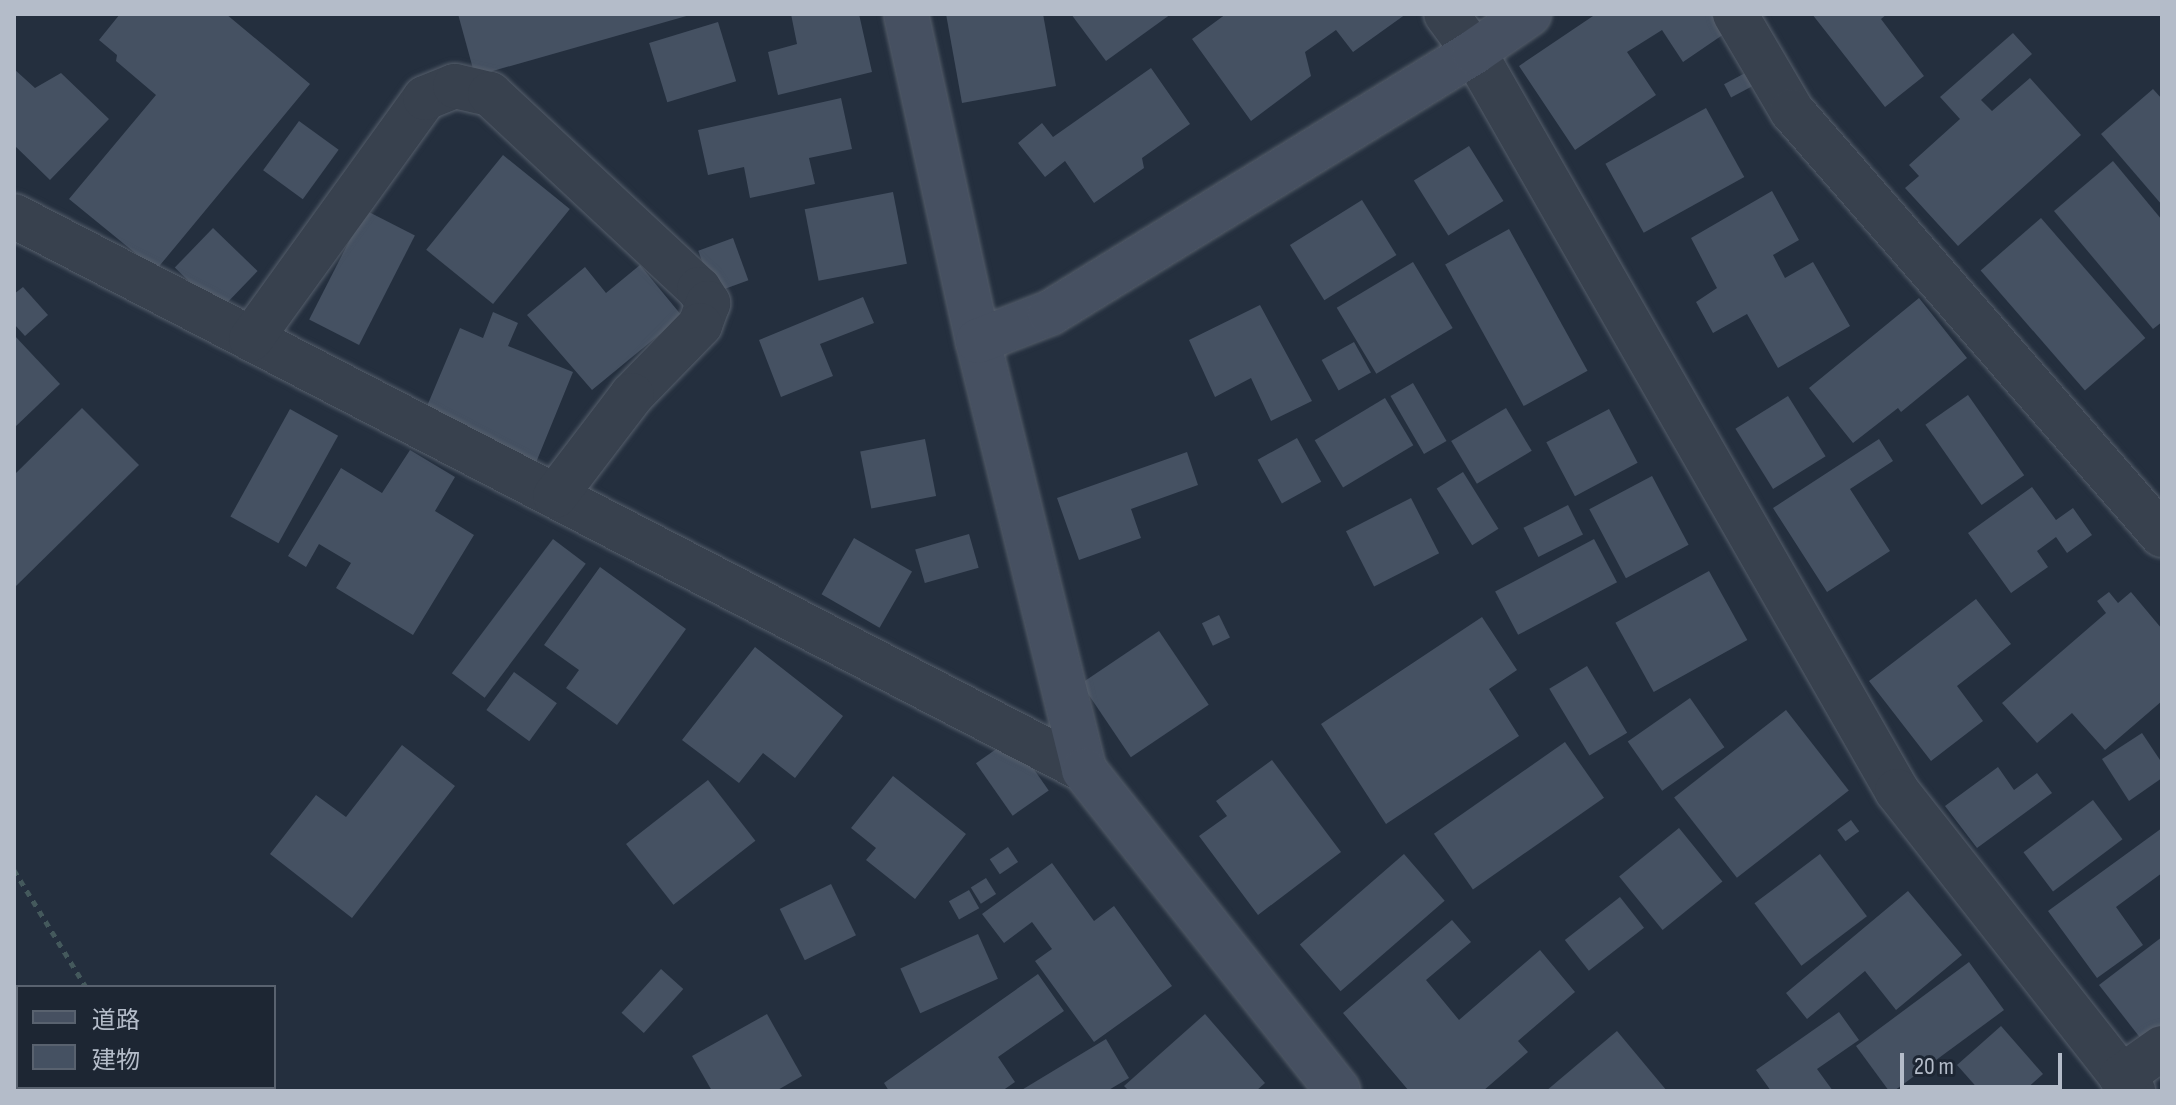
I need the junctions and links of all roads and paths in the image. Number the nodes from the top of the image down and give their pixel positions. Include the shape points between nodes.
1 (906, 14) edge
2 (1446, 14) edge
3 (1529, 14) edge
4 (1735, 14) edge
5 (1474, 52) junction
6 (14, 216) edge
7 (251, 339) junction
8 (978, 341) junction
9 (555, 496) junction
10 (2162, 535) edge
11 (1084, 770) junction
12 (14, 870) edge
13 (85, 985) edge
14 (2162, 1048) edge
15 (2127, 1084) edge
16 (1338, 1091) edge

1 - 8 street
2 - 5 street
3 - 5 street
4 - 10 street via 1792,111
5 - 8 street via 1050,313
5 - 15 street via 1897,791
6 - 7 street
7 - 9 street
7 - 9 street via 425,98 455,86 490,94 708,303 700,325 632,395
8 - 11 street
9 - 11 street
11 - 16 street
12 - 13 path
14 - 15 street

